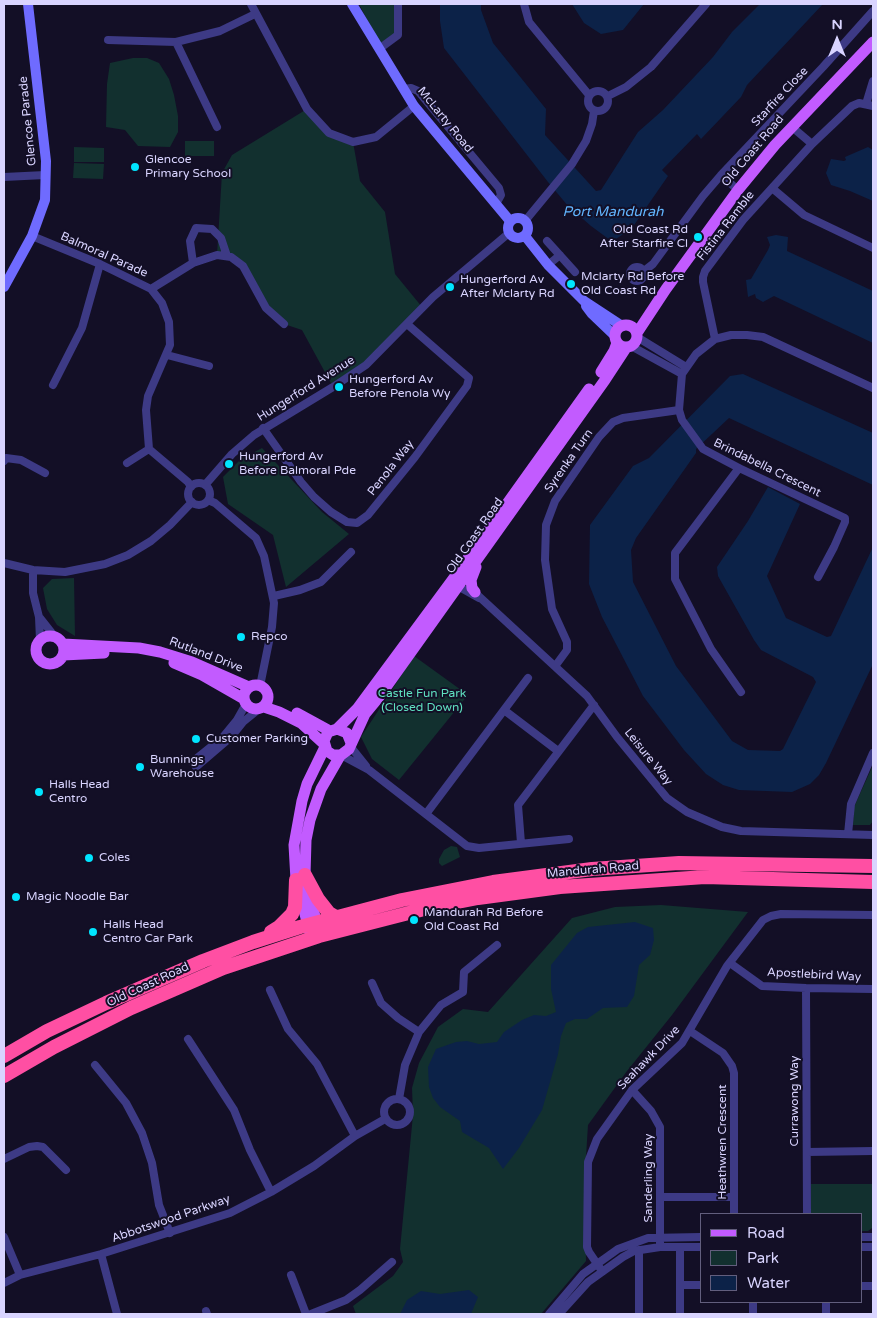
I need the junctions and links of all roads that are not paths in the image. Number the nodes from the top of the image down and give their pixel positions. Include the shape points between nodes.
1 (28, 4) edge
2 (251, 4) edge
3 (352, 4) edge
4 (398, 4) edge
5 (524, 4) edge
6 (706, 4) edge
7 (873, 10) edge
8 (255, 14) junction
9 (108, 40) dead end
10 (176, 42) junction
11 (873, 42) edge
12 (380, 49) junction
13 (873, 81) edge
14 (404, 89) junction
15 (589, 95) junction
16 (608, 96) junction
17 (870, 105) edge
18 (414, 106) junction
19 (594, 111) junction
20 (217, 127) dead end
21 (792, 127) junction
22 (812, 144) junction
23 (45, 174) junction
24 (721, 175) junction
25 (4, 177) edge
26 (772, 188) junction
27 (738, 190) junction
28 (496, 204) junction
29 (510, 221) junction
30 (525, 221) junction
31 (509, 233) junction
32 (32, 236) junction
33 (525, 236) junction
34 (547, 242) dead end
35 (873, 248) edge
36 (560, 255) junction
37 (227, 256) junction
38 (193, 263) junction
39 (100, 264) junction
40 (548, 265) junction
41 (644, 271) dead end
42 (575, 272) dead end
43 (4, 288) edge
44 (151, 289) junction
45 (284, 324) dead end
46 (407, 324) junction
47 (627, 337) junction
48 (715, 339) junction
49 (167, 355) junction
50 (209, 366) dead end
51 (684, 371) junction
52 (53, 385) dead end
53 (873, 388) edge
54 (679, 410) junction
55 (263, 428) junction
56 (149, 449) junction
57 (4, 461) edge
58 (127, 463) dead end
59 (739, 468) junction
60 (45, 472) dead end
61 (205, 485) junction
62 (191, 486) junction
63 (208, 500) junction
64 (192, 502) junction
65 (484, 549) junction
66 (351, 552) dead end
67 (4, 563) edge
68 (33, 570) junction
69 (818, 577) dead end
70 (457, 581) junction
71 (478, 595) junction
72 (274, 596) junction
73 (39, 617) junction
74 (40, 640) junction
75 (60, 645) junction
76 (556, 665) junction
77 (528, 678) dead end
78 (254, 686) junction
79 (741, 692) dead end
80 (245, 702) junction
81 (594, 704) junction
82 (264, 705) junction
83 (504, 710) junction
84 (333, 730) junction
85 (351, 745) junction
86 (324, 746) junction
87 (558, 751) junction
88 (873, 753) edge
89 (340, 755) junction
90 (369, 770) junction
91 (426, 814) junction
92 (848, 834) junction
93 (873, 835) edge
94 (569, 839) dead end
95 (521, 843) junction
96 (873, 866) edge
97 (300, 877) junction
98 (873, 882) edge
99 (873, 915) edge
100 (336, 917) junction
101 (314, 930) junction
102 (253, 942) junction
103 (497, 945) dead end
104 (730, 963) junction
105 (372, 983) dead end
106 (806, 988) junction
107 (873, 989) edge
108 (270, 990) dead end
109 (690, 1031) junction
110 (419, 1032) junction
111 (188, 1039) dead end
112 (4, 1056) edge
113 (95, 1065) dead end
114 (4, 1076) edge
115 (632, 1090) junction
116 (399, 1099) junction
117 (386, 1119) junction
118 (355, 1136) junction
119 (873, 1151) edge
120 (806, 1152) junction
121 (4, 1158) edge
122 (66, 1170) dead end
123 (272, 1192) junction
124 (660, 1197) junction
125 (734, 1197) junction
126 (734, 1213) edge
127 (807, 1213) edge
128 (170, 1233) junction
129 (661, 1236) junction
130 (4, 1237) edge
131 (700, 1237) edge
132 (660, 1247) junction
133 (680, 1247) junction
134 (700, 1247) edge
135 (639, 1250) junction
136 (101, 1254) junction
137 (392, 1262) dead end
138 (596, 1264) junction
139 (602, 1271) junction
140 (20, 1275) junction
141 (291, 1275) dead end
142 (4, 1283) edge
143 (680, 1285) junction
144 (700, 1285) edge
145 (116, 1314) edge
146 (306, 1314) edge
147 (311, 1314) edge
148 (549, 1314) edge
149 (559, 1314) edge
150 (639, 1314) edge
151 (680, 1314) edge

1 - 23 street, Glencoe Parade
2 - 8 street
3 - 12 street, McLarty Road
4 - 12 street via 398,36
5 - 15 street via 529,22
6 - 16 street via 651,67 626,87
7 - 24 street, Starfire Close
8 - 10 street via 220,31
8 - 18 street via 307,109 329,133 354,142 376,137
9 - 10 street
10 - 20 street
11 - 21 main road, Old Coast Road
12 - 14 street, McLarty Road
13 - 17 street
14 - 18 street, McLarty Road
14 - 28 street via 418,91 499,188 501,195
15 - 16 street via 598,90
15 - 19 street via 587,100
16 - 19 street via 605,109
17 - 22 street, Fistina Ramble via 859,103 852,106
18 - 28 street, McLarty Road
19 - 30 street via 586,141 572,164
21 - 22 street
21 - 27 main road, Old Coast Road
22 - 26 street, Fistina Ramble
23 - 25 street
23 - 32 street, Glencoe Parade via 45,200
24 - 27 street
24 - 41 street, Starfire Close via 653,264
26 - 35 street via 804,215
26 - 48 street, Fistina Ramble via 743,220 703,277
27 - 47 main road, Old Coast Road
28 - 29 street, McLarty Road
29 - 30 street via 519,218
29 - 31 street
30 - 33 street via 528,230
31 - 33 street via 516,238
31 - 46 street, Hungerford Avenue via 446,285
32 - 39 street, Balmoral Parade
32 - 43 street, Glencoe Parade
33 - 40 street
34 - 36 street
36 - 40 street
36 - 42 street
37 - 38 street via 218,255
37 - 38 street via 221,238 212,229 196,228 190,241
37 - 45 street via 243,266 266,308
38 - 44 street
39 - 44 street, Balmoral Parade
39 - 52 street via 82,328
40 - 47 street via 584,301 592,314
44 - 49 street, Balmoral Parade via 162,303 169,322
46 - 55 street, Hungerford Avenue via 353,374
46 - 55 street, Penola Way via 469,378 467,386 415,457 368,515 357,523 347,522 330,512 314,497
47 - 51 street
47 - 65 main road, Old Coast Road
47 - 70 main road, Old Coast Road via 565,420
48 - 51 street via 696,354
48 - 53 street via 747,334 764,337
49 - 50 street
49 - 56 street, Balmoral Parade via 148,396
51 - 54 street, Brindabella Crescent
54 - 59 street, Brindabella Crescent via 682,420 703,449
54 - 76 street, Syrenka Turn via 613,422 599,437 555,502 546,525 549,598 567,642 567,650
55 - 61 street, Hungerford Avenue via 232,454
56 - 58 street
56 - 62 street
57 - 60 street via 6,458 21,460
59 - 69 street, Brindabella Crescent via 845,518
59 - 79 street via 675,553 675,580 711,649
61 - 62 street
61 - 63 street via 210,492
62 - 64 street via 188,493
63 - 64 street via 201,504
63 - 72 street via 258,541
64 - 68 street via 160,534 122,557 81,570
65 - 70 main road, Old Coast Road
65 - 71 main road via 471,580
66 - 72 street via 321,582
67 - 68 street
68 - 73 street via 33,593
70 - 71 street, Leisure Way
70 - 84 main road, Old Coast Road via 357,709
70 - 85 main road, Old Coast Road via 365,714
71 - 76 street, Leisure Way
72 - 78 street via 273,620
73 - 74 street
73 - 75 street
74 - 75 main road via 46,636
74 - 75 main road via 37,655 45,663 55,663
75 - 78 main road, Rutland Drive via 139,648 160,652
75 - 80 main road, Rutland Drive via 96,653 153,657 178,664
76 - 81 street, Leisure Way
77 - 83 street
78 - 80 main road via 246,690
78 - 82 main road via 266,689
80 - 82 main road via 254,710
80 - 82 street via 237,720 223,738 194,765 231,738 243,722
81 - 87 street
81 - 92 street, Leisure Way via 666,798 687,812 722,827 742,831
82 - 84 main road
82 - 86 main road via 301,723
83 - 87 street
83 - 91 street
84 - 85 main road via 347,733
84 - 86 main road via 325,736
85 - 89 main road
85 - 90 street
86 - 89 main road via 329,753
86 - 97 main road via 302,801 294,845
87 - 95 street via 518,805
88 - 92 street via 851,804
89 - 90 street
89 - 97 main road via 321,789 310,820
90 - 91 street
91 - 95 street via 467,846 479,848
92 - 93 street, Leisure Way
94 - 95 street
96 - 100 highway, Mandurah Road via 679,863 592,869 467,887
97 - 100 highway via 329,913
97 - 101 main road
97 - 102 highway via 292,914 280,927
98 - 101 highway, Mandurah Road via 705,877 560,887 478,898
99 - 104 street, Seahawk Drive via 771,916 758,924
100 - 101 highway, Old Coast Road
101 - 102 highway, Old Coast Road
101 - 114 highway, Old Coast Road via 176,987 62,1043
102 - 112 highway, Old Coast Road via 129,992
103 - 110 street via 464,972 463,992 441,1005
104 - 106 street, Apostlebird Way via 762,986
104 - 109 street, Seahawk Drive
105 - 110 street via 381,1003
106 - 107 street, Apostlebird Way
106 - 120 street, Currawong Way
108 - 118 street via 288,1029 317,1064
109 - 115 street, Seahawk Drive via 677,1048
109 - 125 street, Heathwren Crescent via 724,1053 734,1073
110 - 116 street via 405,1065
111 - 123 street via 234,1110
113 - 128 street via 126,1102 142,1133 152,1163 159,1205
115 - 124 street, Sanderling Way via 660,1127
115 - 138 street, Seahawk Drive via 597,1139 588,1162 587,1242
116 - 117 street via 387,1103 384,1109
116 - 117 street via 409,1107 408,1120 397,1125
117 - 118 street, Abbotswood Parkway
118 - 123 street, Abbotswood Parkway
119 - 120 street
120 - 127 street, Currawong Way
121 - 122 street via 29,1147 43,1147
123 - 128 street, Abbotswood Parkway via 230,1213
124 - 125 street
124 - 129 street, Sanderling Way
125 - 126 street, Heathwren Crescent
128 - 136 street, Abbotswood Parkway
129 - 131 street
129 - 132 street, Sanderling Way
129 - 138 street via 632,1242
130 - 140 street
132 - 133 street
132 - 135 street
133 - 134 street
133 - 143 street
135 - 139 street
135 - 150 street
136 - 140 street, Abbotswood Parkway
136 - 145 street
137 - 147 street via 346,1300
138 - 139 street, Seahawk Drive
138 - 148 street via 583,1274
139 - 149 street
140 - 142 street, Abbotswood Parkway
141 - 146 street
143 - 144 street
143 - 151 street

